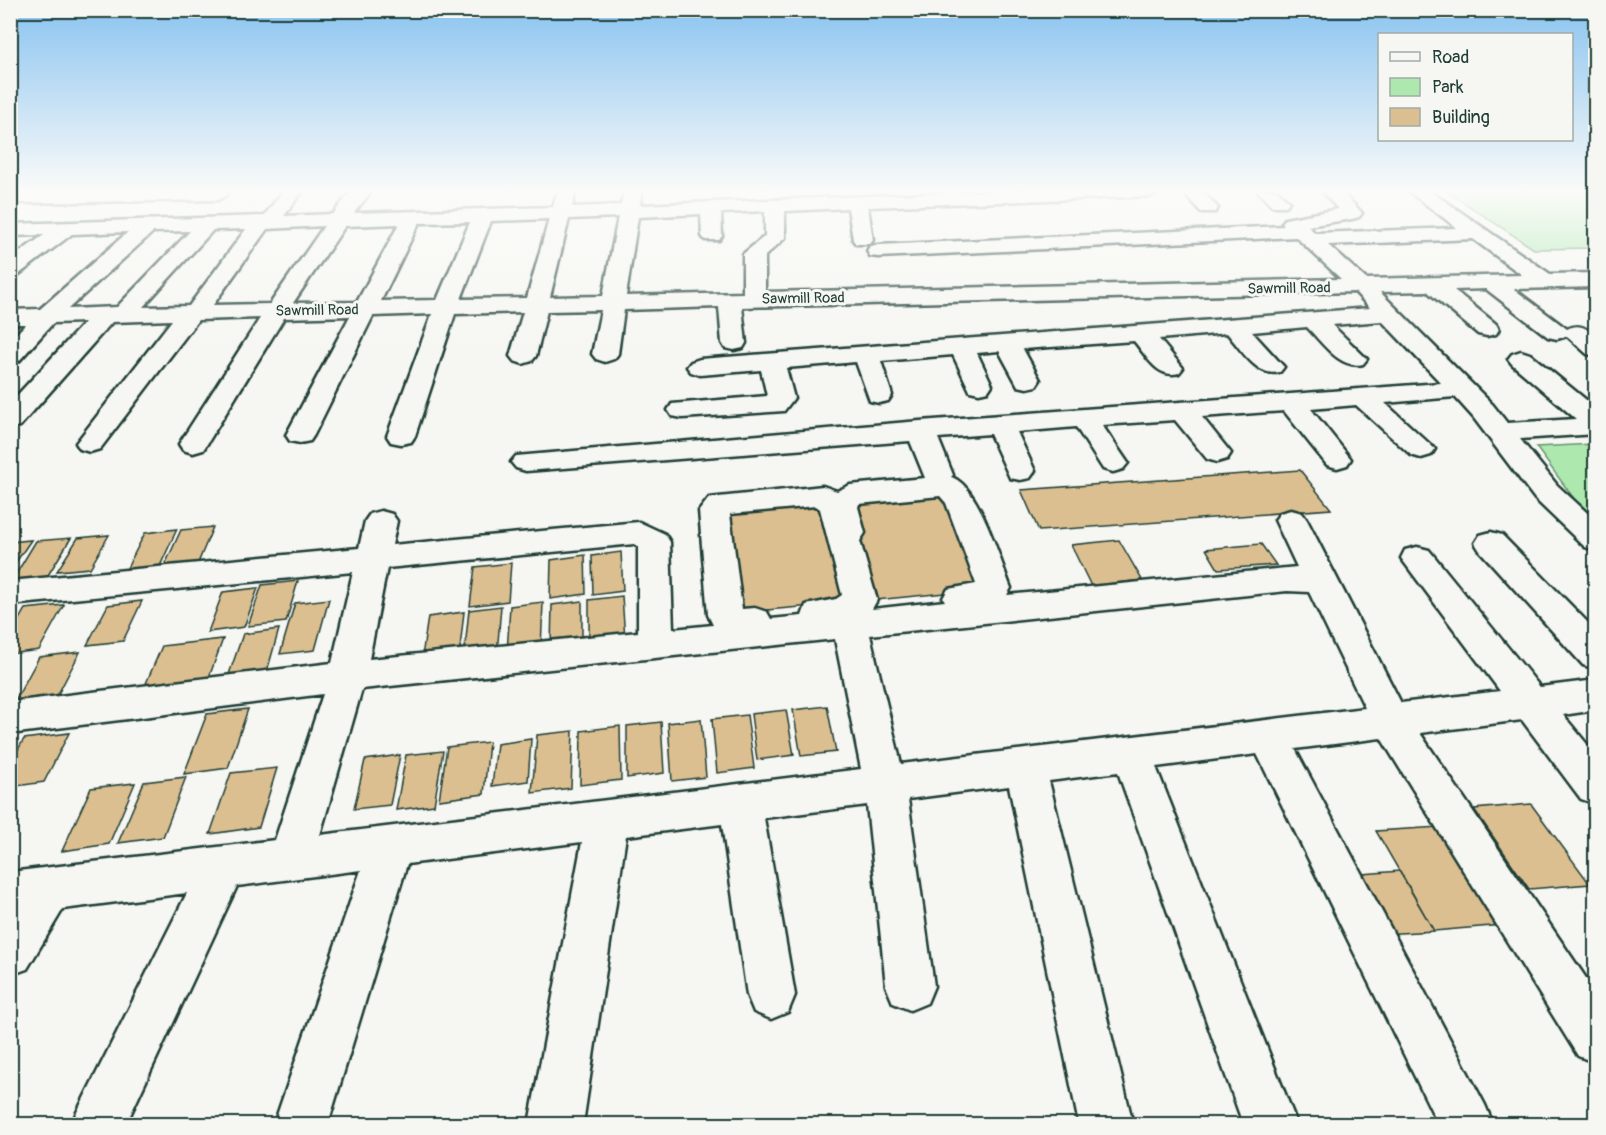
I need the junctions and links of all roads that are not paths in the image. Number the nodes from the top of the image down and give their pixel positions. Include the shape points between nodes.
1 (47, 243) edge
2 (128, 243) edge
3 (181, 243) edge
4 (249, 243) edge
5 (323, 243) edge
6 (402, 243) edge
7 (477, 243) edge
8 (552, 243) edge
9 (624, 243) edge
10 (768, 243) edge
11 (869, 243) edge
12 (958, 243) edge
13 (1313, 243) edge
14 (1492, 243) edge
15 (10, 270) edge
16 (1545, 281) junction
17 (1492, 283) junction
18 (1592, 283) edge
19 (1434, 285) junction
20 (1360, 286) junction
21 (730, 300) junction
22 (754, 300) junction
23 (615, 304) junction
24 (536, 305) junction
25 (446, 307) junction
26 (363, 309) junction
27 (277, 311) junction
28 (193, 313) junction
29 (1385, 314) junction
30 (114, 315) junction
31 (46, 316) junction
32 (10, 317) edge
33 (1313, 320) junction
34 (1233, 326) junction
35 (1487, 329) dead end
36 (1141, 333) junction
37 (734, 343) dead end
38 (1007, 343) junction
39 (962, 346) junction
40 (1596, 349) edge
41 (605, 354) dead end
42 (866, 354) junction
43 (10, 356) edge
44 (523, 356) dead end
45 (1521, 358) dead end
46 (1354, 359) dead end
47 (772, 361) junction
48 (700, 367) dead end
49 (1271, 367) dead end
50 (1170, 368) dead end
51 (1027, 380) dead end
52 (979, 385) dead end
53 (1460, 388) junction
54 (879, 395) dead end
55 (1361, 396) junction
56 (1290, 401) junction
57 (1181, 409) junction
58 (682, 411) dead end
59 (1083, 417) junction
60 (10, 420) edge
61 (999, 423) junction
62 (1596, 424) edge
63 (920, 429) junction
64 (1500, 432) junction
65 (300, 435) dead end
66 (401, 436) dead end
67 (90, 443) dead end
68 (193, 444) dead end
69 (1421, 449) dead end
70 (1216, 453) dead end
71 (1337, 459) dead end
72 (526, 462) dead end
73 (1113, 463) dead end
74 (1020, 471) dead end
75 (938, 475) dead end
76 (1292, 520) dead end
77 (381, 521) dead end
78 (1596, 539) edge
79 (1491, 543) dead end
80 (1416, 558) dead end
81 (373, 561) junction
82 (1320, 580) junction
83 (10, 593) edge
84 (963, 605) junction
85 (850, 625) junction
86 (755, 627) junction
87 (656, 644) junction
88 (1596, 655) edge
89 (347, 676) junction
90 (1596, 695) edge
91 (1532, 703) junction
92 (10, 718) edge
93 (1391, 721) junction
94 (1268, 736) junction
95 (1131, 754) junction
96 (1025, 766) junction
97 (885, 784) junction
98 (1596, 786) edge
99 (740, 802) junction
100 (607, 819) junction
101 (391, 846) junction
102 (291, 859) junction
103 (224, 868) junction
104 (30, 892) edge
105 (10, 952) edge
106 (910, 986) dead end
107 (771, 996) dead end
108 (1596, 1038) edge
109 (98, 1125) edge
110 (301, 1125) edge
111 (556, 1125) edge
112 (1106, 1125) edge
113 (1270, 1125) edge
114 (1466, 1125) edge

1 - 15 street
2 - 31 street
3 - 30 street
4 - 28 street
5 - 27 street
6 - 26 street
7 - 25 street
8 - 24 street
9 - 23 street
10 - 22 street via 754,254
11 - 12 street
13 - 20 street
14 - 16 street
16 - 17 street, Sawmill Road
16 - 18 street, Sawmill Road
17 - 19 street, Sawmill Road
17 - 40 street
19 - 20 street, Sawmill Road
19 - 35 street
20 - 22 street, Sawmill Road via 1142,282
20 - 29 street
21 - 22 street, Sawmill Road
21 - 23 street, Sawmill Road
21 - 37 street
23 - 24 street, Sawmill Road
23 - 41 street
24 - 25 street, Sawmill Road
24 - 44 street
25 - 26 street, Sawmill Road
25 - 66 street
26 - 27 street, Sawmill Road
26 - 65 street
27 - 28 street, Sawmill Road
27 - 68 street
28 - 30 street, Sawmill Road
28 - 67 street
29 - 33 street
29 - 53 street
30 - 31 street, Sawmill Road
30 - 60 street
31 - 32 street, Sawmill Road
31 - 43 street
33 - 34 street
33 - 46 street
34 - 36 street
34 - 49 street
36 - 38 street
36 - 50 street
38 - 39 street
38 - 51 street
39 - 42 street
39 - 52 street
42 - 47 street
42 - 54 street
45 - 62 street
47 - 48 street
47 - 58 street via 781,398 774,405
53 - 55 street
53 - 64 street
55 - 56 street
55 - 69 street
56 - 57 street
56 - 71 street
57 - 59 street
57 - 70 street
59 - 61 street
59 - 73 street
61 - 63 street
61 - 74 street
62 - 64 street
63 - 72 street
63 - 75 street
64 - 78 street via 1546,492
76 - 82 street
77 - 81 street
79 - 88 street
80 - 91 street
81 - 83 street
81 - 87 street via 639,533 654,542
81 - 89 street
82 - 84 street via 1287,579
82 - 93 street
84 - 84 street via 881,605 866,596 842,506 850,495 947,486 960,499 994,588
84 - 85 street
85 - 86 street
85 - 97 street
86 - 86 street via 734,623 725,615 714,511 720,505 823,496 834,505 860,600 844,611
86 - 87 street
87 - 89 street
89 - 92 street
89 - 102 street
90 - 91 street
91 - 93 street
91 - 98 street
93 - 94 street
93 - 108 street
94 - 95 street
94 - 114 street
95 - 96 street
95 - 113 street
96 - 97 street
96 - 112 street
97 - 99 street
97 - 106 street
99 - 100 street
99 - 107 street
100 - 101 street
100 - 111 street
101 - 102 street
101 - 110 street
102 - 103 street
103 - 104 street
103 - 109 street
104 - 105 street

